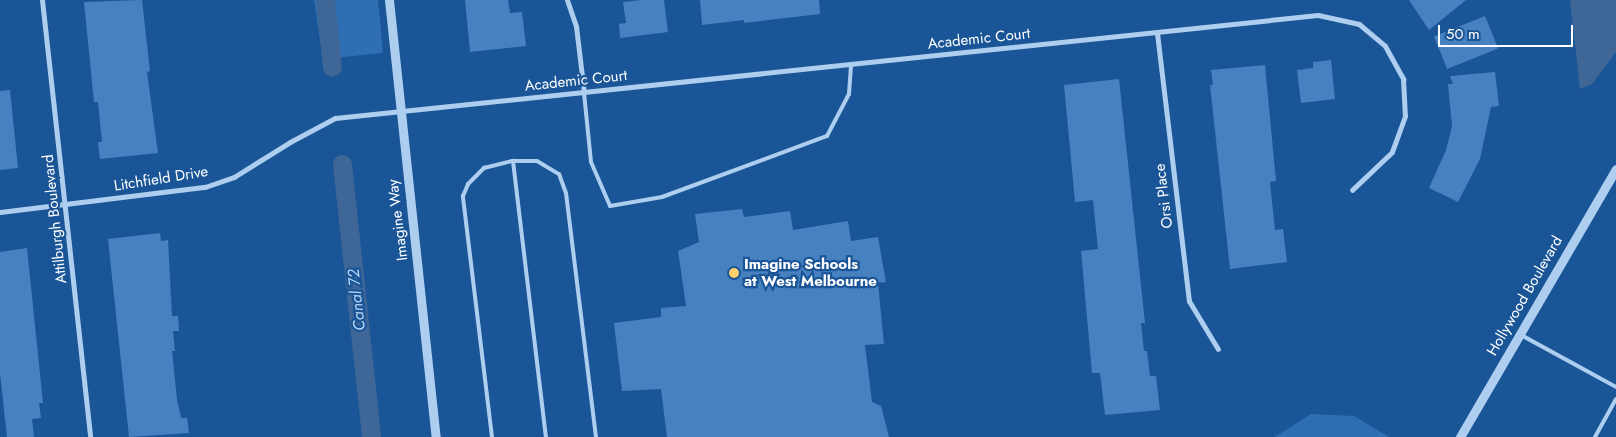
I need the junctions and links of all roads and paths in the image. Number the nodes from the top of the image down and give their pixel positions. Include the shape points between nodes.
1 (42, 0) edge
2 (389, 0) edge
3 (567, 0) edge
4 (1157, 33) junction
5 (851, 65) junction
6 (584, 93) junction
7 (399, 110) junction
8 (513, 161) junction
9 (1616, 169) edge
10 (1352, 190) dead end
11 (66, 204) junction
12 (0, 212) edge
13 (1519, 334) junction
14 (1218, 349) dead end
15 (1616, 387) edge
16 (1616, 399) edge
17 (90, 437) edge
18 (436, 437) edge
19 (492, 437) edge
20 (546, 437) edge
21 (596, 437) edge
22 (1460, 437) edge
23 (1595, 437) edge

1 - 11 street, Attilburgh Boulevard
2 - 7 street, Imagine Way
3 - 6 street via 576,26
4 - 5 street, Academic Court
4 - 10 street, Academic Court via 1318,15 1359,24 1385,46 1403,79 1405,116 1392,152
4 - 14 street, Orsi Place via 1189,301
5 - 6 street, Academic Court
5 - 6 lane via 849,94 827,136 662,197 610,206 591,162
6 - 7 street, Academic Court
7 - 11 street, Litchfield Drive via 335,118 234,177 205,187
7 - 18 street, Imagine Way
8 - 19 lane via 484,168 468,184 464,196
8 - 20 lane
8 - 21 lane via 546,164 563,182
9 - 13 street, Hollywood Boulevard
11 - 12 street, Litchfield Drive
11 - 17 street, Attilburgh Boulevard
13 - 15 lane
13 - 22 street, Hollywood Boulevard
16 - 23 lane

